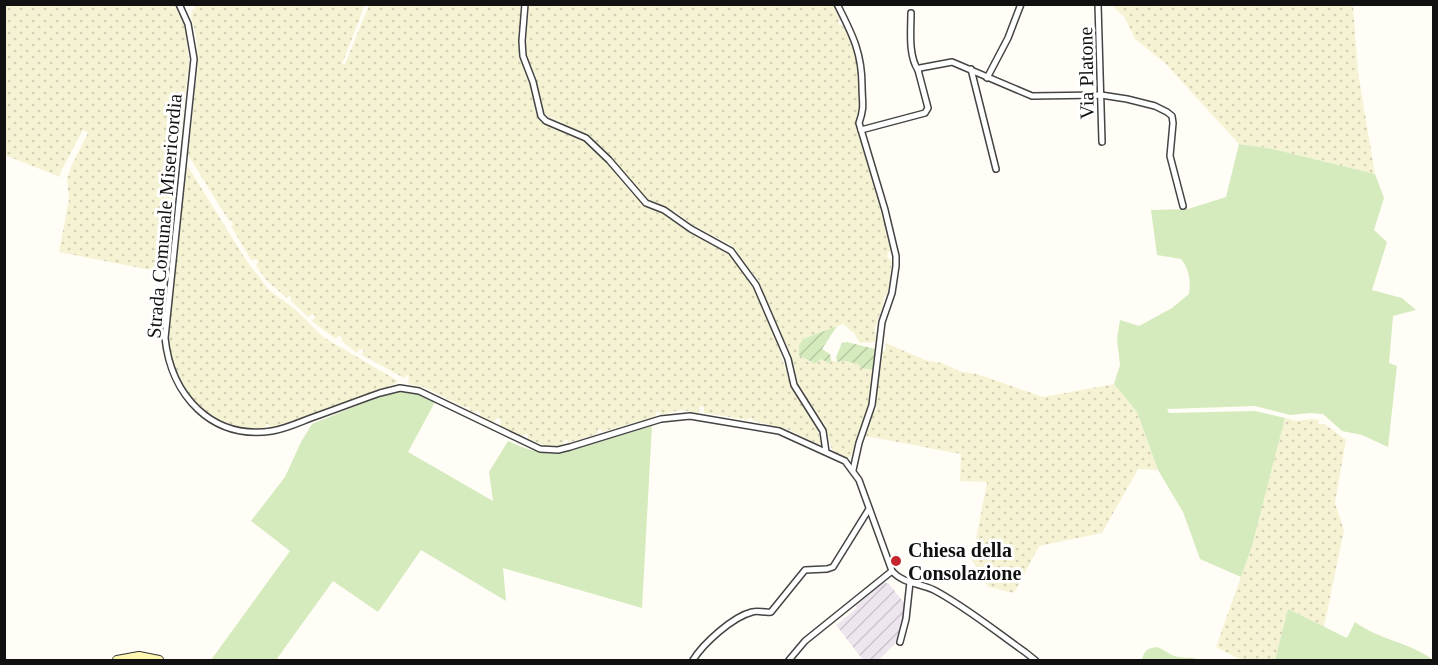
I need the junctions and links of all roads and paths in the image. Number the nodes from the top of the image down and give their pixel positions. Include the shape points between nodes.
1 (179, 4) edge
2 (525, 4) edge
3 (837, 4) edge
4 (1021, 4) edge
5 (1098, 4) edge
6 (911, 13) dead end
7 (971, 69) junction
8 (918, 70) junction
9 (987, 78) junction
10 (1101, 95) junction
11 (861, 130) junction
12 (1102, 142) dead end
13 (996, 169) dead end
14 (1183, 206) dead end
15 (826, 452) junction
16 (853, 470) junction
17 (869, 509) junction
18 (892, 571) junction
19 (910, 582) junction
20 (900, 642) dead end
21 (117, 660) edge
22 (159, 660) edge
23 (693, 660) edge
24 (789, 660) edge
25 (1035, 660) edge

1 - 15 street, Strada Comunale Misericordia via 189,24 194,59 165,338 175,380 204,415 231,428 274,431 390,389 409,388 540,449 558,450 681,416 779,431
2 - 15 street via 523,56 541,116 586,138 646,203 731,251 756,285 788,359 794,385 823,431
3 - 11 street via 861,62
4 - 9 street
5 - 10 street, Via Platone
6 - 8 street
7 - 8 street via 952,62
7 - 9 street
7 - 13 street
8 - 11 street via 927,111
9 - 10 street via 1032,96
10 - 12 street, Via Platone
10 - 14 street via 1155,106 1172,116 1170,156
11 - 16 street via 885,210 896,266 882,322 872,405
15 - 16 street, Strada Comunale Misericordia via 845,461
16 - 17 street
17 - 18 street
17 - 23 street via 833,567 805,570 771,612 741,616 707,642
18 - 19 street
18 - 24 street via 805,641
19 - 20 street
19 - 25 street via 942,595
21 - 22 main road via 139,656

